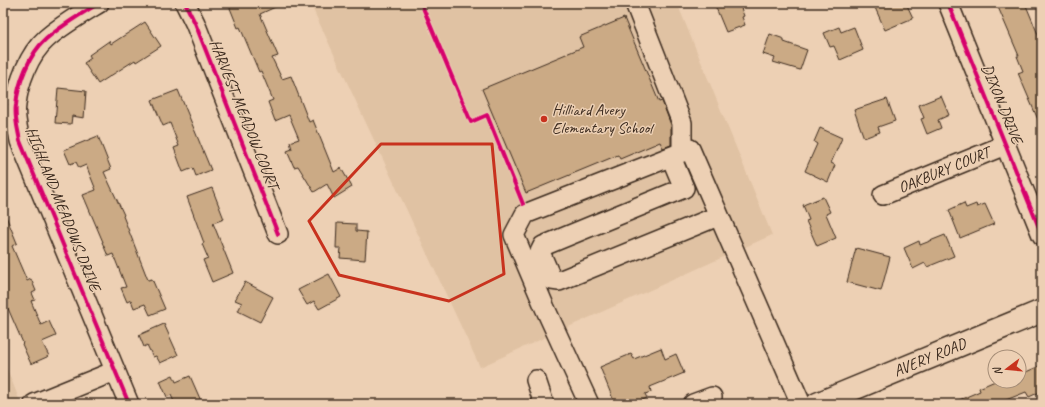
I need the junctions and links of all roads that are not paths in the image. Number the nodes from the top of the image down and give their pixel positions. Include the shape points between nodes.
1 (99, 3) edge
2 (185, 3) edge
3 (635, 3) edge
4 (948, 3) edge
5 (1005, 145) junction
6 (677, 154) junction
7 (883, 194) dead end
8 (718, 216) junction
9 (278, 234) dead end
10 (1042, 236) edge
11 (1042, 311) edge
12 (115, 371) junction
13 (536, 380) dead end
14 (712, 397) dead end
15 (34, 404) edge
16 (129, 404) edge
17 (544, 404) edge
18 (589, 404) edge
19 (693, 404) edge
20 (801, 404) edge
21 (817, 404) edge

1 - 12 street, HIGHLAND MEADOWS DRIVE via 45,40 29,61 20,82 15,106 20,141
2 - 9 street, HARVEST MEADOW COURT
3 - 6 street via 682,123
4 - 5 street, DIXON DRIVE
5 - 7 street, OAKBURY COURT
5 - 10 street, DIXON DRIVE
6 - 8 street via 690,149
6 - 8 street via 684,188 543,246 540,252 552,280 559,281
6 - 18 street via 525,214 514,235
8 - 20 street
11 - 21 main road, AVERY ROAD
12 - 15 street
12 - 16 street, HIGHLAND MEADOWS DRIVE
13 - 17 street
14 - 19 street

